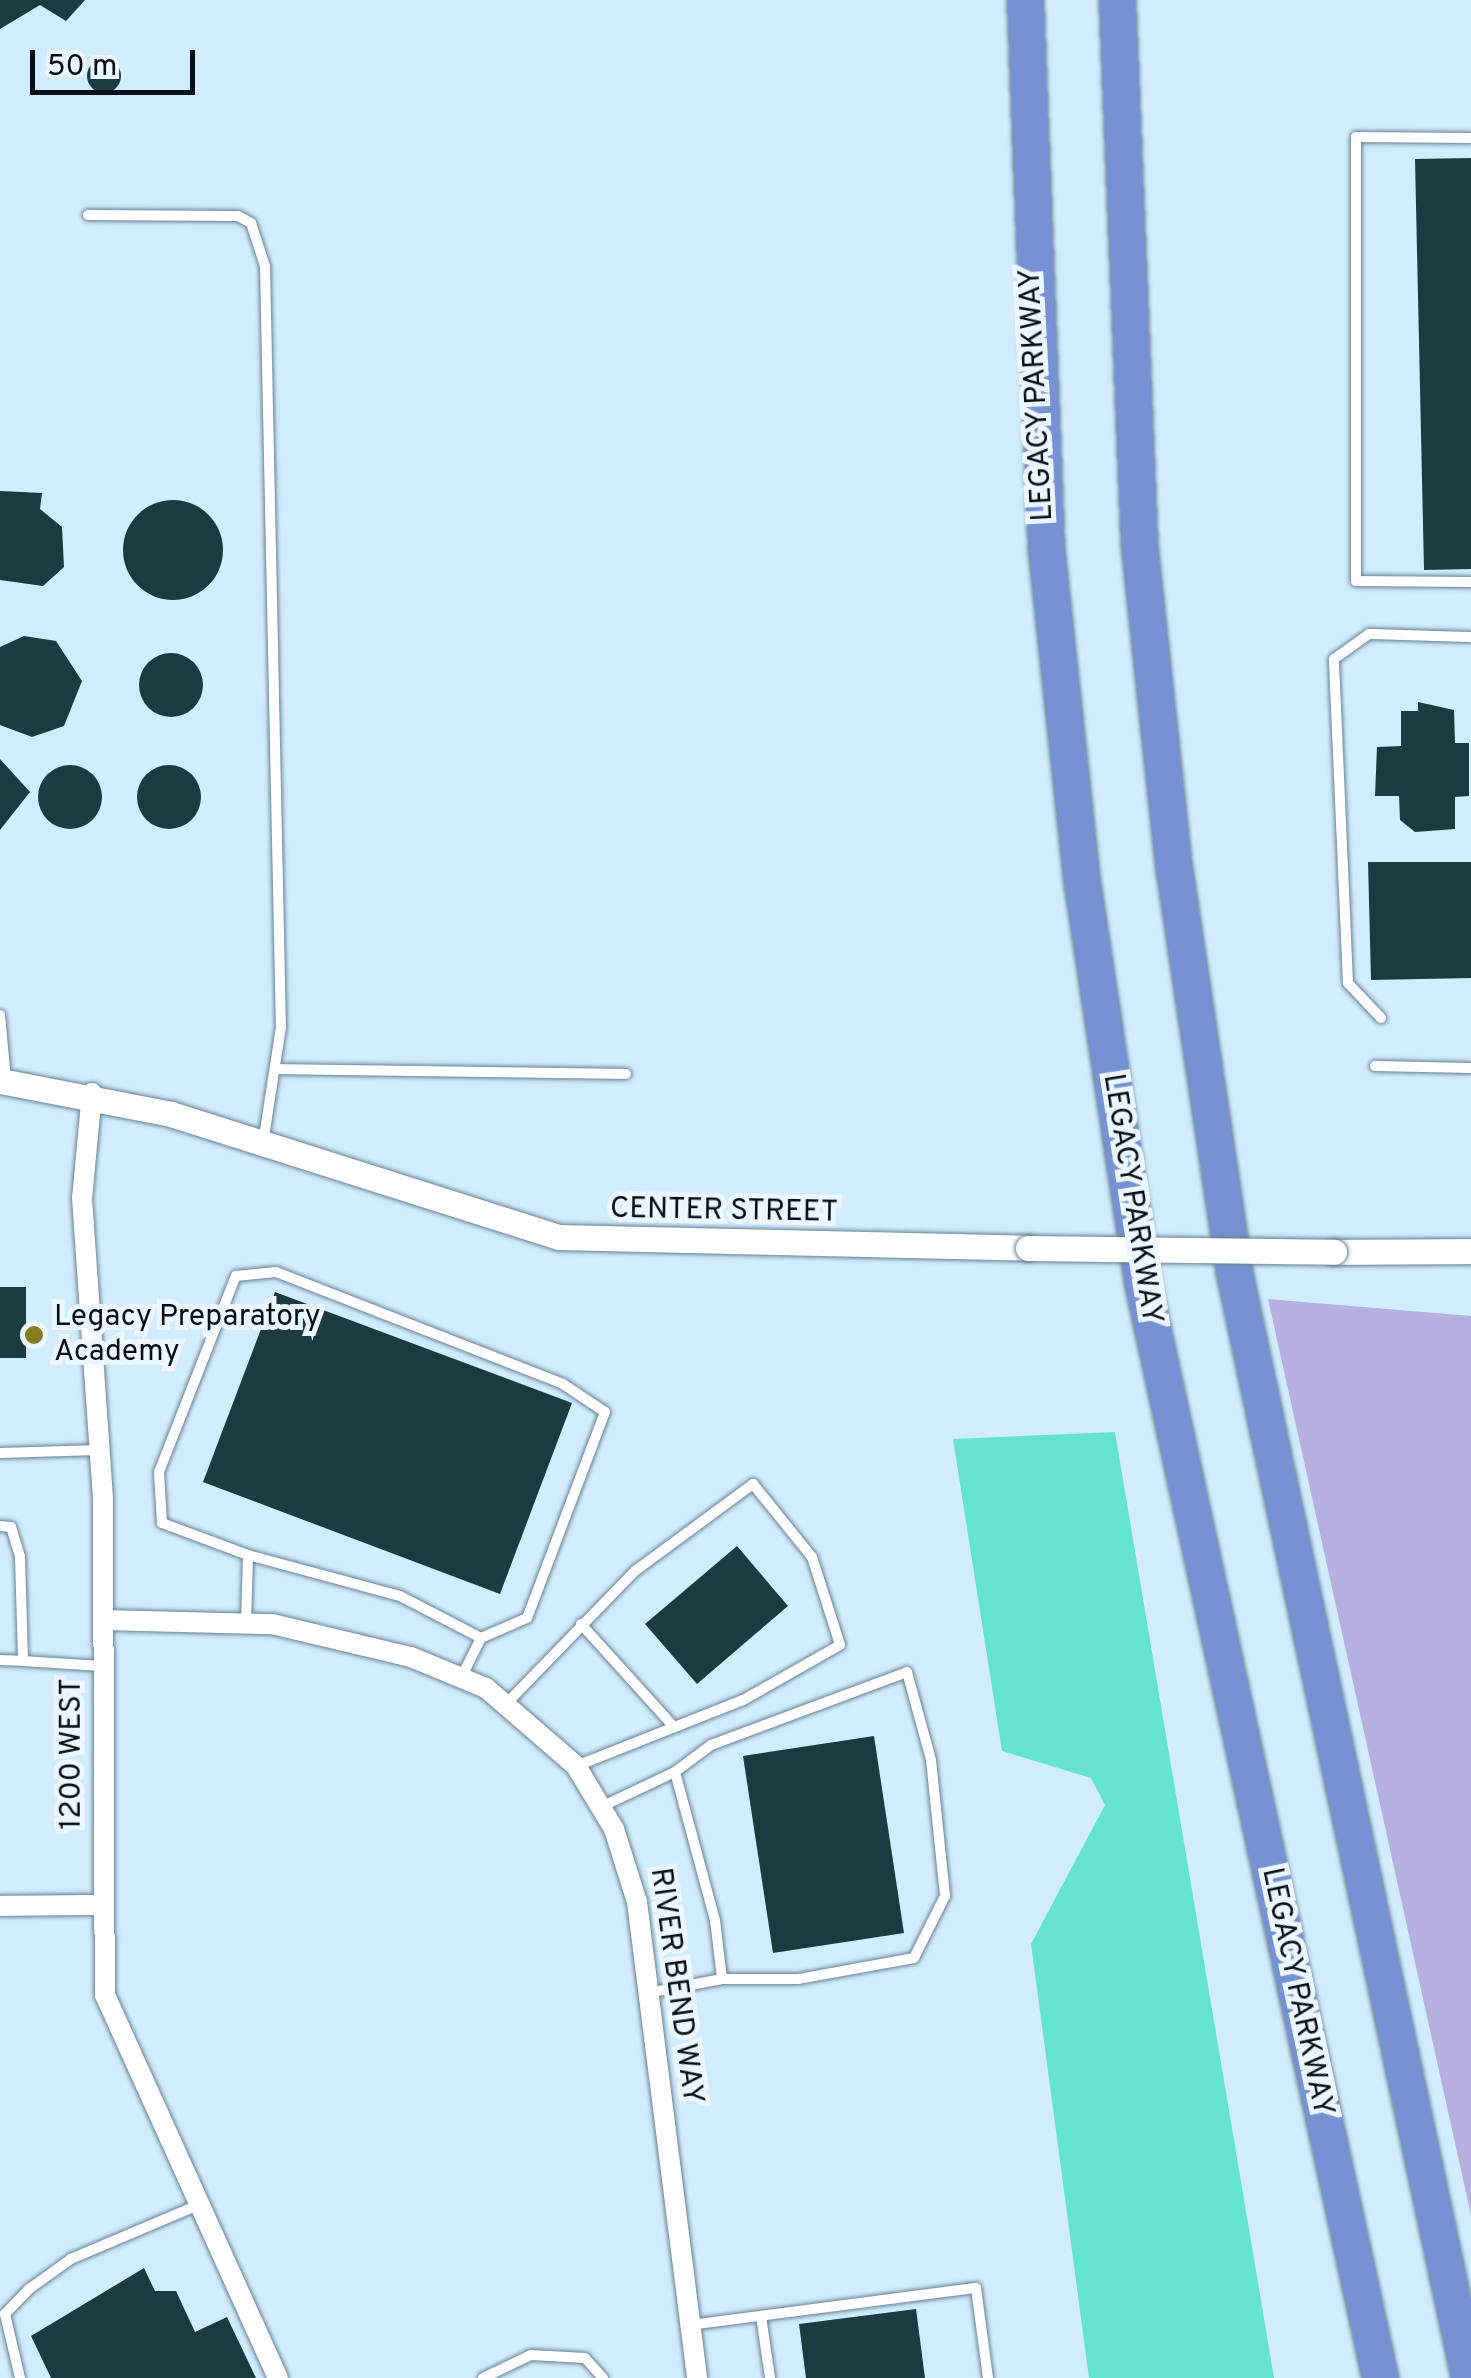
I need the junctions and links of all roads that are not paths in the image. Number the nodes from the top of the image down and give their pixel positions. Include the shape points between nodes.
1 (1025, 0) edge
2 (1116, 0) edge
3 (1471, 138) edge
4 (88, 215) dead end
5 (1471, 582) edge
6 (1471, 637) edge
7 (0, 1015) edge
8 (1380, 1018) dead end
9 (1375, 1066) dead end
10 (1471, 1068) edge
11 (275, 1069) junction
12 (626, 1074) dead end
13 (3, 1081) edge
14 (92, 1093) junction
15 (263, 1145) junction
16 (1471, 1251) edge
17 (100, 1450) junction
18 (0, 1453) edge
19 (5, 1527) edge
20 (248, 1555) junction
21 (103, 1620) junction
22 (246, 1623) junction
23 (581, 1624) junction
24 (481, 1638) junction
25 (0, 1660) edge
26 (23, 1660) junction
27 (102, 1666) junction
28 (462, 1676) junction
29 (507, 1702) junction
30 (674, 1727) junction
31 (576, 1766) junction
32 (674, 1772) junction
33 (603, 1806) junction
34 (103, 1905) junction
35 (0, 1906) edge
36 (722, 1979) junction
37 (648, 1994) junction
38 (198, 2206) junction
39 (761, 2316) junction
40 (690, 2325) junction
41 (20, 2378) edge
42 (278, 2378) edge
43 (483, 2378) edge
44 (603, 2378) edge
45 (697, 2378) edge
46 (770, 2378) edge
47 (988, 2378) edge
48 (1380, 2378) edge
49 (1469, 2378) edge

1 - 48 highway, LEGACY PARKWAY via 1046,548 1088,921 1142,1281
2 - 49 highway via 1139,544 1225,1214
3 - 5 lane via 1356,137 1356,581
4 - 11 lane via 238,216 251,223 266,266 280,663
6 - 8 lane via 1368,634 1334,659 1348,983
7 - 13 lane
9 - 10 lane
11 - 12 lane
11 - 15 lane
13 - 14 street, CENTER STREET
14 - 15 street, CENTER STREET
14 - 17 street, 1200 WEST via 82,1198
15 - 16 street, CENTER STREET, bridge via 486,1221 594,1242
17 - 18 lane
17 - 21 street, 1200 WEST
19 - 26 lane
20 - 22 lane
20 - 24 lane via 400,1596
20 - 24 lane via 162,1523 159,1472 236,1276 276,1272 562,1384 605,1412 527,1618
21 - 22 street, RIVER BEND WAY
21 - 27 street, 1200 WEST
22 - 28 street, RIVER BEND WAY via 331,1635
23 - 29 lane
23 - 30 lane
23 - 30 lane via 635,1571 753,1484 812,1557 840,1645
24 - 28 lane
25 - 26 lane
26 - 27 lane
27 - 34 street, 1200 WEST
28 - 29 street, RIVER BEND WAY
29 - 31 street, RIVER BEND WAY
30 - 31 lane
31 - 33 street, RIVER BEND WAY
32 - 33 lane
32 - 36 lane
32 - 36 lane via 711,1744 907,1672 931,1760 945,1896 914,1958 798,1980
33 - 37 street, RIVER BEND WAY via 632,1877
34 - 35 street
34 - 38 street, 1200 WEST via 108,2007
36 - 37 lane
37 - 40 street, RIVER BEND WAY
38 - 41 lane via 72,2258 29,2289 4,2314
38 - 42 street, 1200 WEST
39 - 40 lane
39 - 46 lane
39 - 47 lane via 976,2288
40 - 45 street, RIVER BEND WAY
43 - 44 lane via 531,2355 585,2358

